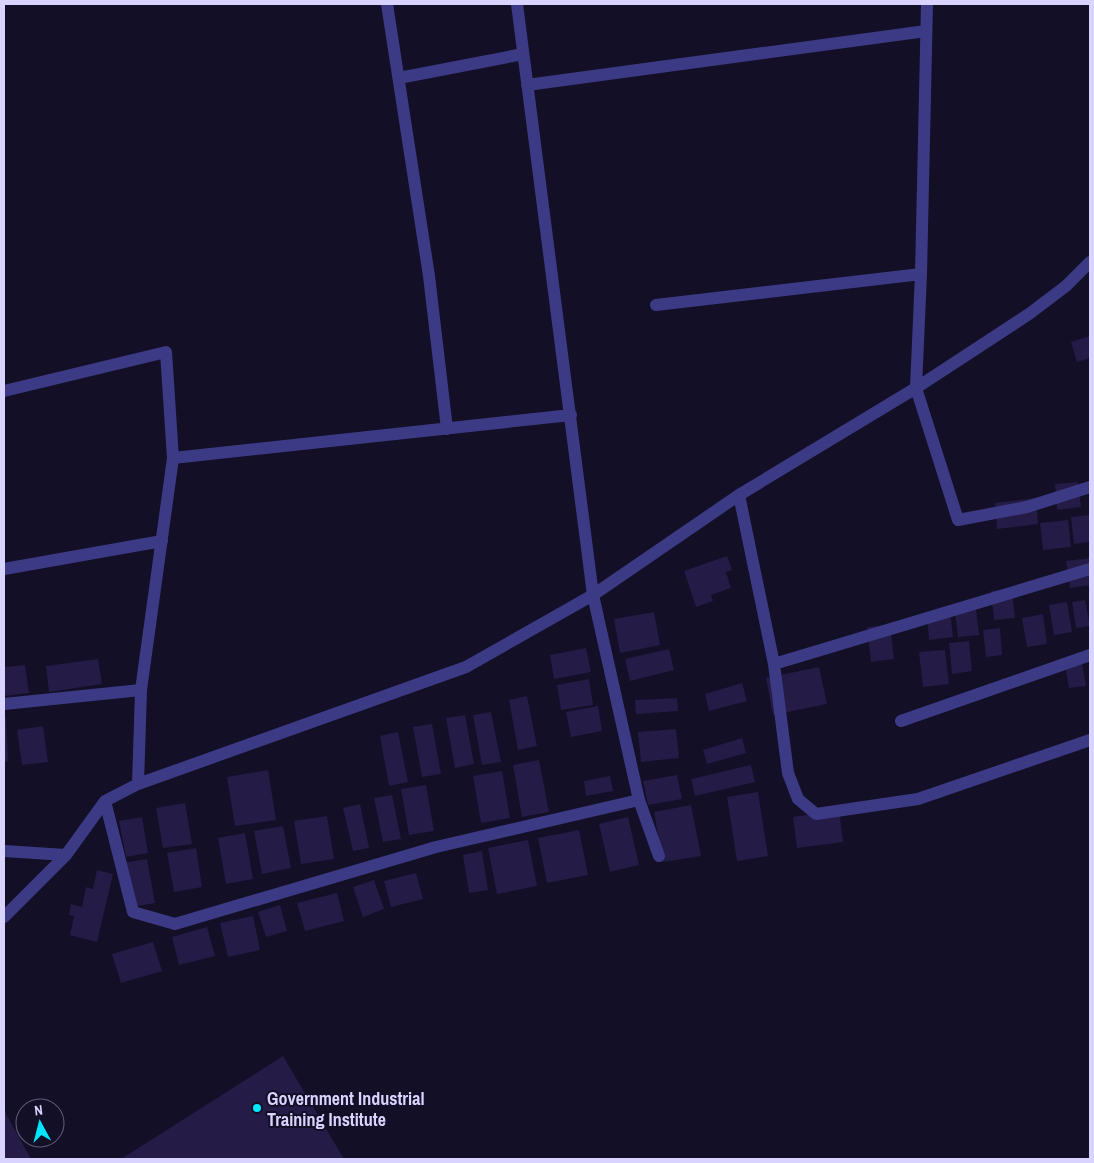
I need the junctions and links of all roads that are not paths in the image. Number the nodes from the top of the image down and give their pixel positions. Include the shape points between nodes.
1 (387, 4) edge
2 (517, 4) edge
3 (927, 4) edge
4 (926, 31) junction
5 (523, 54) junction
6 (399, 78) junction
7 (527, 85) junction
8 (1090, 262) edge
9 (921, 274) junction
10 (656, 305) dead end
11 (916, 388) junction
12 (4, 391) edge
13 (571, 414) junction
14 (447, 428) junction
15 (173, 458) junction
16 (1090, 487) edge
17 (739, 495) junction
18 (162, 541) junction
19 (4, 569) edge
20 (1090, 569) edge
21 (593, 595) junction
22 (1090, 655) edge
23 (774, 664) junction
24 (141, 690) junction
25 (4, 704) edge
26 (902, 720) dead end
27 (1090, 740) edge
28 (138, 784) junction
29 (639, 800) junction
30 (105, 801) junction
31 (4, 851) edge
32 (66, 856) junction
33 (659, 856) dead end
34 (4, 917) edge

1 - 6 street
2 - 5 street
3 - 4 street
4 - 7 street
4 - 9 street
5 - 6 street
5 - 7 street
6 - 14 street via 429,276
7 - 13 street
8 - 11 street via 1066,286 1029,314
9 - 10 street
9 - 11 street
11 - 16 street via 958,520 1027,507
11 - 17 street
12 - 15 street via 166,352
13 - 14 street
13 - 21 street
14 - 15 street
15 - 18 street
17 - 21 street
17 - 23 street
18 - 19 street
18 - 24 street
20 - 23 street
21 - 28 street via 466,667
21 - 29 street
22 - 26 street
23 - 27 street via 788,773 798,799 816,814 918,799
24 - 25 street
24 - 28 street
28 - 30 street
29 - 30 street via 436,847 176,924 133,912
29 - 33 street
30 - 32 street
31 - 32 street
32 - 34 street

